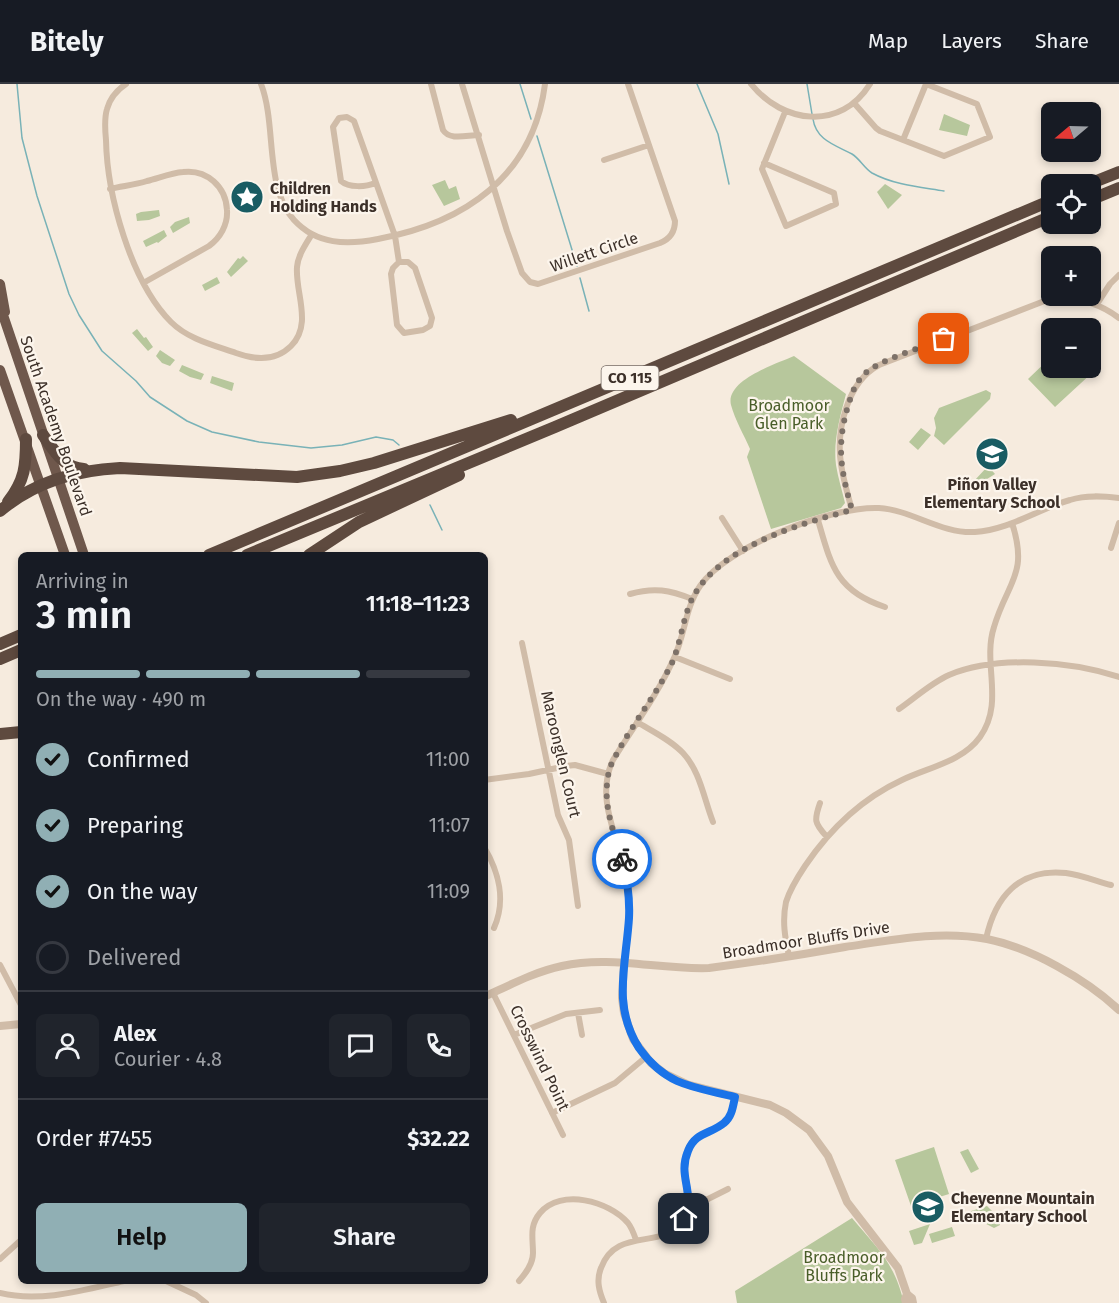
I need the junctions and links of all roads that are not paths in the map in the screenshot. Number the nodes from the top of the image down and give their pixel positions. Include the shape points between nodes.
1 (126, 84) edge
2 (261, 84) edge
3 (431, 84) edge
4 (462, 84) edge
5 (545, 84) edge
6 (628, 84) edge
7 (751, 84) edge
8 (870, 84) edge
9 (854, 103) junction
10 (785, 112) junction
11 (479, 135) junction
12 (903, 140) junction
13 (649, 145) junction
14 (604, 160) dead end
15 (764, 163) junction
16 (1119, 172) edge
17 (1101, 179) edge
18 (375, 183) junction
19 (494, 186) junction
20 (1119, 188) edge
21 (110, 189) junction
22 (1101, 195) edge
23 (1041, 205) edge
24 (1041, 221) edge
25 (312, 234) junction
26 (395, 236) junction
27 (399, 262) junction
28 (1119, 275) edge
29 (145, 282) junction
30 (0, 284) edge
31 (1101, 298) edge
32 (1041, 302) edge
33 (0, 306) edge
34 (1100, 306) edge
35 (1119, 318) edge
36 (11, 339) junction
37 (0, 370) edge
38 (575, 400) junction
39 (555, 427) junction
40 (43, 435) junction
41 (26, 439) junction
42 (97, 469) junction
43 (58, 478) junction
44 (42, 486) junction
45 (1119, 498) edge
46 (2, 508) edge
47 (852, 510) junction
48 (722, 518) dead end
49 (818, 520) junction
50 (1012, 523) junction
51 (1119, 523) edge
52 (1111, 548) dead end
53 (743, 551) junction
54 (64, 552) edge
55 (83, 552) edge
56 (216, 552) edge
57 (254, 552) edge
58 (314, 552) edge
59 (630, 594) dead end
60 (692, 599) junction
61 (885, 607) dead end
62 (18, 636) edge
63 (522, 643) dead end
64 (0, 644) edge
65 (18, 651) edge
66 (675, 657) junction
67 (0, 659) edge
68 (991, 666) junction
69 (1119, 677) edge
70 (730, 679) dead end
71 (899, 709) dead end
72 (637, 722) junction
73 (18, 732) edge
74 (0, 734) edge
75 (548, 769) junction
76 (608, 774) junction
77 (488, 779) edge
78 (820, 803) dead end
79 (713, 822) dead end
80 (827, 837) junction
81 (488, 853) edge
82 (1111, 885) dead end
83 (578, 906) dead end
84 (494, 928) dead end
85 (986, 939) junction
86 (789, 956) junction
87 (624, 963) junction
88 (0, 965) edge
89 (494, 993) junction
90 (488, 995) edge
91 (18, 999) edge
92 (600, 1010) dead end
93 (1119, 1010) edge
94 (578, 1013) junction
95 (18, 1024) edge
96 (0, 1026) edge
97 (514, 1035) junction
98 (582, 1035) dead end
99 (646, 1057) junction
100 (735, 1097) junction
101 (552, 1113) junction
102 (563, 1135) dead end
103 (728, 1189) dead end
104 (690, 1201) junction
105 (636, 1240) junction
106 (18, 1243) edge
107 (0, 1259) edge
108 (519, 1281) dead end
109 (113, 1284) edge
110 (172, 1284) edge
111 (0, 1293) edge
112 (907, 1294) junction
113 (37, 1303) edge
114 (206, 1303) edge
115 (604, 1303) edge
116 (906, 1303) edge
117 (913, 1303) edge

1 - 21 street via 112,97 107,110
2 - 25 street via 279,193 291,217
3 - 11 street via 446,135
4 - 11 street
5 - 19 street via 539,115 527,143
6 - 13 street, Willett Circle
7 - 10 street
8 - 9 street
9 - 10 street via 822,116
9 - 12 street via 876,128
10 - 15 street
11 - 19 street
12 - 12 street via 944,156 990,137 977,104 926,84
13 - 14 street
13 - 19 street, Willett Circle via 675,221 671,236 542,284 530,282 522,273
15 - 15 street via 762,169 786,226 836,204 834,193
16 - 17 highway
18 - 18 street via 354,121 339,118 333,127 340,179 349,185
18 - 26 street
19 - 26 street via 449,218
20 - 22 highway
21 - 29 street via 132,257
21 - 29 street via 190,171 212,180 225,197 227,219 217,239
23 - 38 highway, CO 115
24 - 39 highway, CO 115
25 - 26 street via 340,243
25 - 29 street via 297,264 300,330 288,348 271,357 249,358 183,332 162,312
26 - 27 street
27 - 27 street via 414,266 422,287 432,320 423,330 405,333 397,325 391,274
28 - 31 street
30 - 36 highway
32 - 47 street via 867,372 852,392 841,436 841,464
33 - 36 highway, South Academy Boulevard
34 - 35 street
36 - 40 highway, South Academy Boulevard
37 - 41 highway, South Academy Boulevard
38 - 42 highway via 340,471 297,477
38 - 56 highway, CO 115
39 - 57 highway, CO 115
39 - 58 highway via 359,522
40 - 42 highway via 69,466
40 - 43 highway, South Academy Boulevard
41 - 44 highway, South Academy Boulevard
41 - 46 highway via 22,481
42 - 43 highway
43 - 44 highway
43 - 55 highway, South Academy Boulevard
44 - 46 highway
44 - 54 highway, South Academy Boulevard
45 - 50 street via 1087,496
47 - 49 street
47 - 50 street via 886,509 964,532
48 - 53 street
49 - 53 street via 780,532
49 - 61 street via 839,577 854,593
50 - 68 street via 1018,563 994,626
51 - 52 street
53 - 60 street via 711,573
59 - 60 street via 658,589
60 - 66 street
62 - 64 highway
63 - 75 street, Maroonglen Court
65 - 67 highway
66 - 70 street
66 - 72 street
68 - 69 street via 1061,664
68 - 71 street via 949,675
68 - 80 street via 993,707 977,741 955,759 884,789 854,810
72 - 76 street
72 - 79 street via 688,759
73 - 74 highway
75 - 76 street via 575,765
75 - 77 street
75 - 83 street, Maroonglen Court via 558,815 569,840
76 - 87 street via 606,801 629,896
78 - 80 street via 816,824
80 - 86 street via 796,879 787,900 784,930
81 - 84 street via 498,876 500,915
82 - 85 street via 1069,873 1031,877 1002,898 990,920
85 - 86 street, Broadmoor Bluffs Drive via 904,938
85 - 93 street, Broadmoor Bluffs Drive via 1038,957 1085,984
86 - 87 street, Broadmoor Bluffs Drive via 709,968
87 - 89 street, Broadmoor Bluffs Drive via 563,965
87 - 99 street via 624,1013 633,1039
88 - 91 street
89 - 90 street, Broadmoor Bluffs Drive
89 - 97 street, Crosswind Point
92 - 94 street
94 - 97 street via 548,1020
94 - 98 street
95 - 96 street
97 - 101 street, Crosswind Point
99 - 100 street via 677,1081
99 - 101 street via 615,1083
100 - 104 street via 724,1123 700,1134 689,1148 684,1168
100 - 112 street via 786,1113 808,1130 828,1156 848,1202 898,1268
101 - 102 street, Crosswind Point
103 - 104 street via 708,1199
104 - 105 street via 684,1219 672,1232
105 - 108 street via 627,1222 605,1206 575,1200 549,1204 534,1222 531,1263
105 - 115 street via 620,1245 602,1264 598,1283
106 - 107 street
109 - 113 street
110 - 114 street
111 - 113 street
112 - 116 street
112 - 117 street

